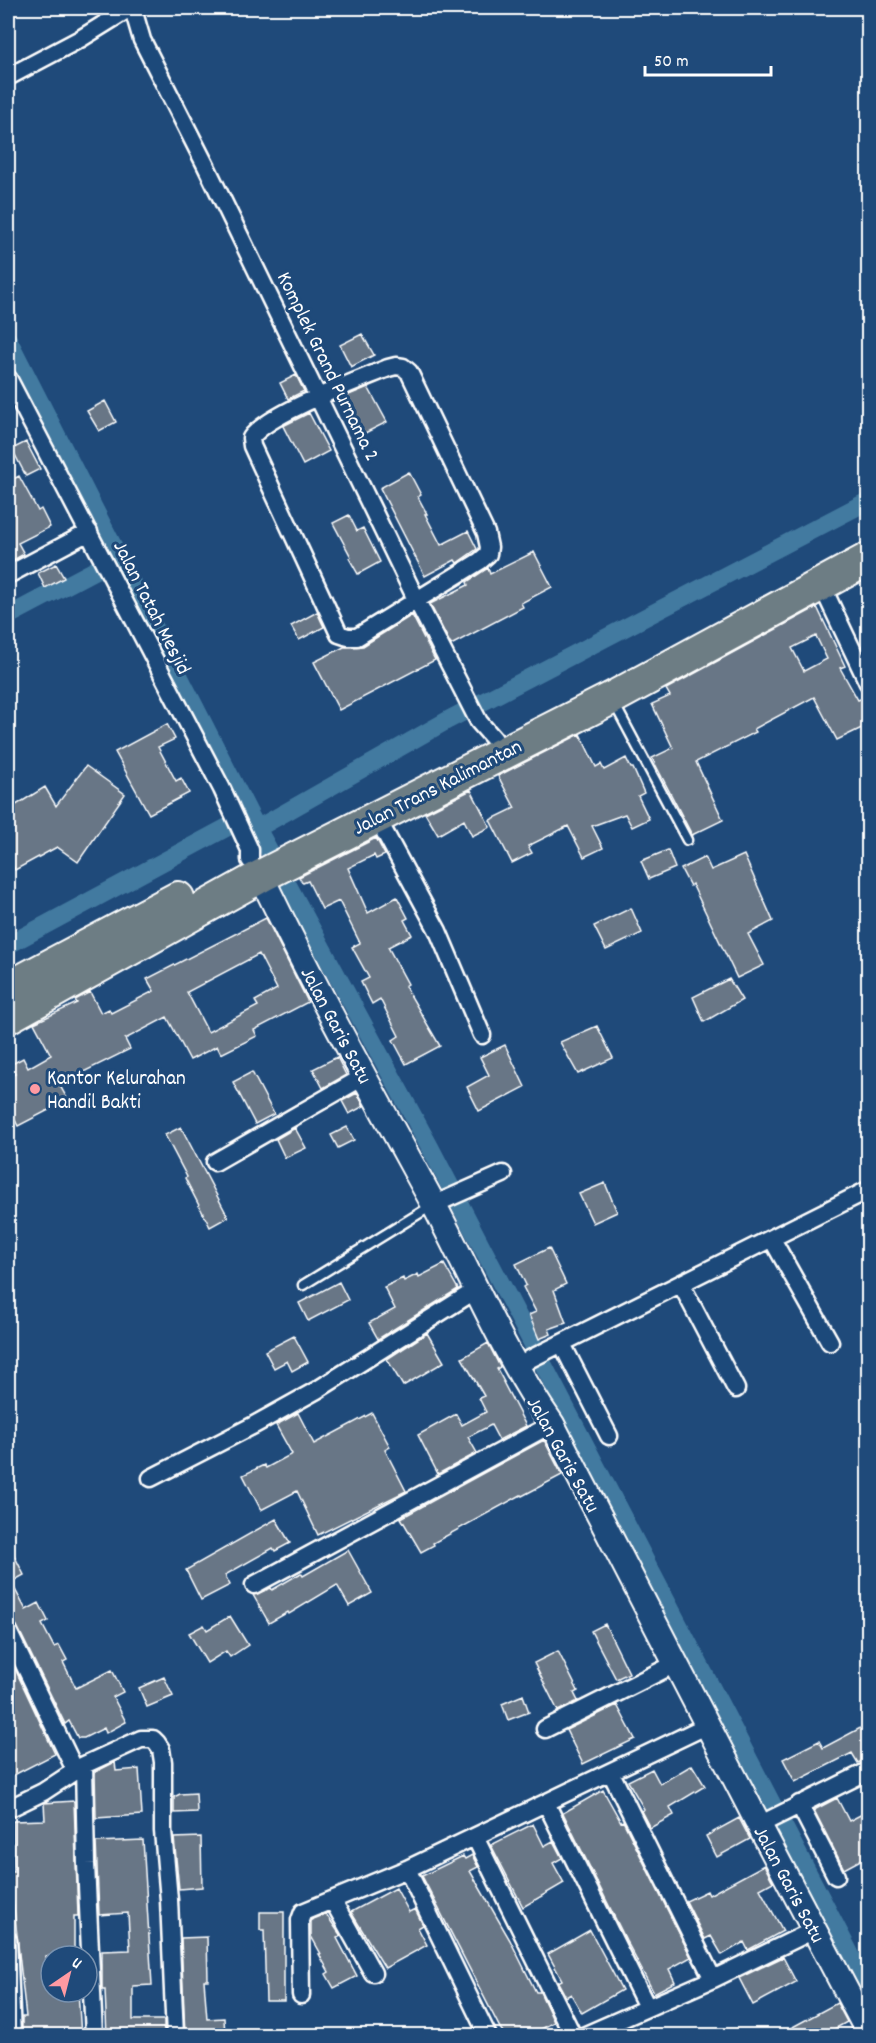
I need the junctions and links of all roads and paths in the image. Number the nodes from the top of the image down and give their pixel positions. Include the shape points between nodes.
1 (133, 10) edge
2 (8, 77) edge
3 (8, 378) edge
4 (319, 398) junction
5 (89, 531) junction
6 (868, 540) edge
7 (868, 559) edge
8 (8, 575) edge
9 (821, 584) junction
10 (417, 601) junction
11 (716, 629) junction
12 (868, 683) edge
13 (612, 698) junction
14 (486, 730) junction
15 (376, 816) junction
16 (687, 840) dead end
17 (305, 843) junction
18 (253, 860) junction
19 (8, 988) edge
20 (8, 1017) edge
21 (482, 1035) dead end
22 (363, 1077) junction
23 (215, 1162) dead end
24 (503, 1174) dead end
25 (868, 1190) edge
26 (440, 1202) junction
27 (772, 1239) junction
28 (681, 1284) junction
29 (303, 1285) dead end
30 (476, 1290) junction
31 (830, 1341) dead end
32 (555, 1348) junction
33 (523, 1364) junction
34 (736, 1389) dead end
35 (552, 1424) junction
36 (609, 1436) dead end
37 (151, 1478) dead end
38 (255, 1585) dead end
39 (8, 1631) edge
40 (675, 1664) junction
41 (708, 1725) junction
42 (545, 1729) dead end
43 (79, 1768) junction
44 (868, 1771) edge
45 (610, 1773) junction
46 (546, 1803) junction
47 (795, 1807) junction
48 (8, 1809) edge
49 (764, 1822) junction
50 (475, 1837) junction
51 (407, 1869) junction
52 (836, 1876) dead end
53 (333, 1901) junction
54 (814, 1930) junction
55 (8, 1940) edge
56 (373, 1973) dead end
57 (713, 1979) junction
58 (301, 1995) dead end
59 (647, 2007) junction
60 (866, 2017) edge
61 (12, 2036) edge
62 (94, 2036) edge
63 (175, 2036) edge
64 (488, 2036) edge
65 (573, 2036) edge
66 (583, 2036) edge

1 - 2 street
1 - 4 street, Komplek Grand Purnama 2 via 142,40
3 - 5 street, Jalan Tatah Mesjid
4 - 10 street, Komplek Grand Purnama 2
4 - 10 street via 388,368 403,367 409,372 486,533 489,547 480,561
4 - 10 street via 267,423 251,438 339,634 357,637
5 - 8 street
5 - 18 street, Jalan Tatah Mesjid via 226,798
6 - 11 highway, Jalan Trans Kalimantan
7 - 9 highway, Jalan Trans Kalimantan
9 - 11 highway, Jalan Trans Kalimantan
9 - 12 street
10 - 14 street, Komplek Grand Purnama 2
11 - 13 highway, Jalan Trans Kalimantan
11 - 14 highway, Jalan Trans Kalimantan
13 - 15 highway, Jalan Trans Kalimantan
13 - 16 lane
14 - 17 highway, Jalan Trans Kalimantan
15 - 17 highway, Jalan Trans Kalimantan
15 - 21 street via 438,931
17 - 18 highway, Jalan Trans Kalimantan
18 - 19 highway, Jalan Trans Kalimantan
18 - 20 highway, Jalan Trans Kalimantan
18 - 22 street, Jalan Garis Satu
22 - 23 street
22 - 26 street, Jalan Garis Satu
24 - 26 street
25 - 27 street
26 - 29 lane
26 - 30 street, Jalan Garis Satu
27 - 28 street
27 - 31 street
28 - 32 street
28 - 34 street
30 - 33 street, Jalan Garis Satu
30 - 37 street via 317,1390
32 - 33 street
32 - 36 street
33 - 35 street, Jalan Garis Satu
35 - 38 street
35 - 40 street, Jalan Garis Satu
39 - 43 street
40 - 41 street, Jalan Garis Satu
40 - 42 street
41 - 45 street
41 - 49 street, Jalan Garis Satu
43 - 48 street
43 - 62 street
43 - 63 street via 141,1739 153,1739 162,1749
44 - 47 street
45 - 46 street
45 - 57 street
46 - 50 street
46 - 59 street
47 - 49 street
47 - 52 street
49 - 54 street, Jalan Garis Satu
50 - 51 street
50 - 65 street
51 - 53 street
51 - 64 street
53 - 56 street
53 - 58 street via 300,1916
54 - 57 street
54 - 60 street, Jalan Garis Satu
55 - 61 street
57 - 59 street
59 - 66 street

